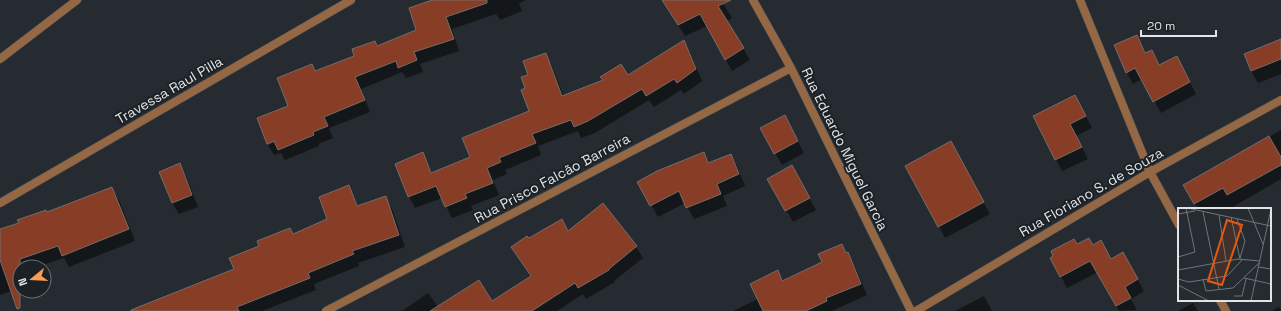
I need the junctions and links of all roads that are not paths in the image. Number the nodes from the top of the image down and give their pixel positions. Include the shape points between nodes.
1 (77, 0) edge
2 (351, 0) edge
3 (753, 0) edge
4 (1080, 0) edge
5 (0, 58) edge
6 (790, 68) junction
7 (1281, 100) edge
8 (1150, 172) junction
9 (0, 203) edge
10 (1178, 223) edge
11 (1221, 301) edge
12 (326, 311) edge
13 (911, 311) edge
14 (916, 311) edge
15 (1226, 311) edge

1 - 5 street
2 - 9 street, Travessa Raul Pilla
3 - 6 street, Rua Eduardo Miguel Garcia
4 - 8 street
6 - 12 street, Rua Prisco Falcão Barreira
6 - 13 street, Rua Eduardo Miguel Garcia
7 - 8 street, Rua Floriano S. de Souza
8 - 10 street
8 - 14 street, Rua Floriano S. de Souza
11 - 15 street

